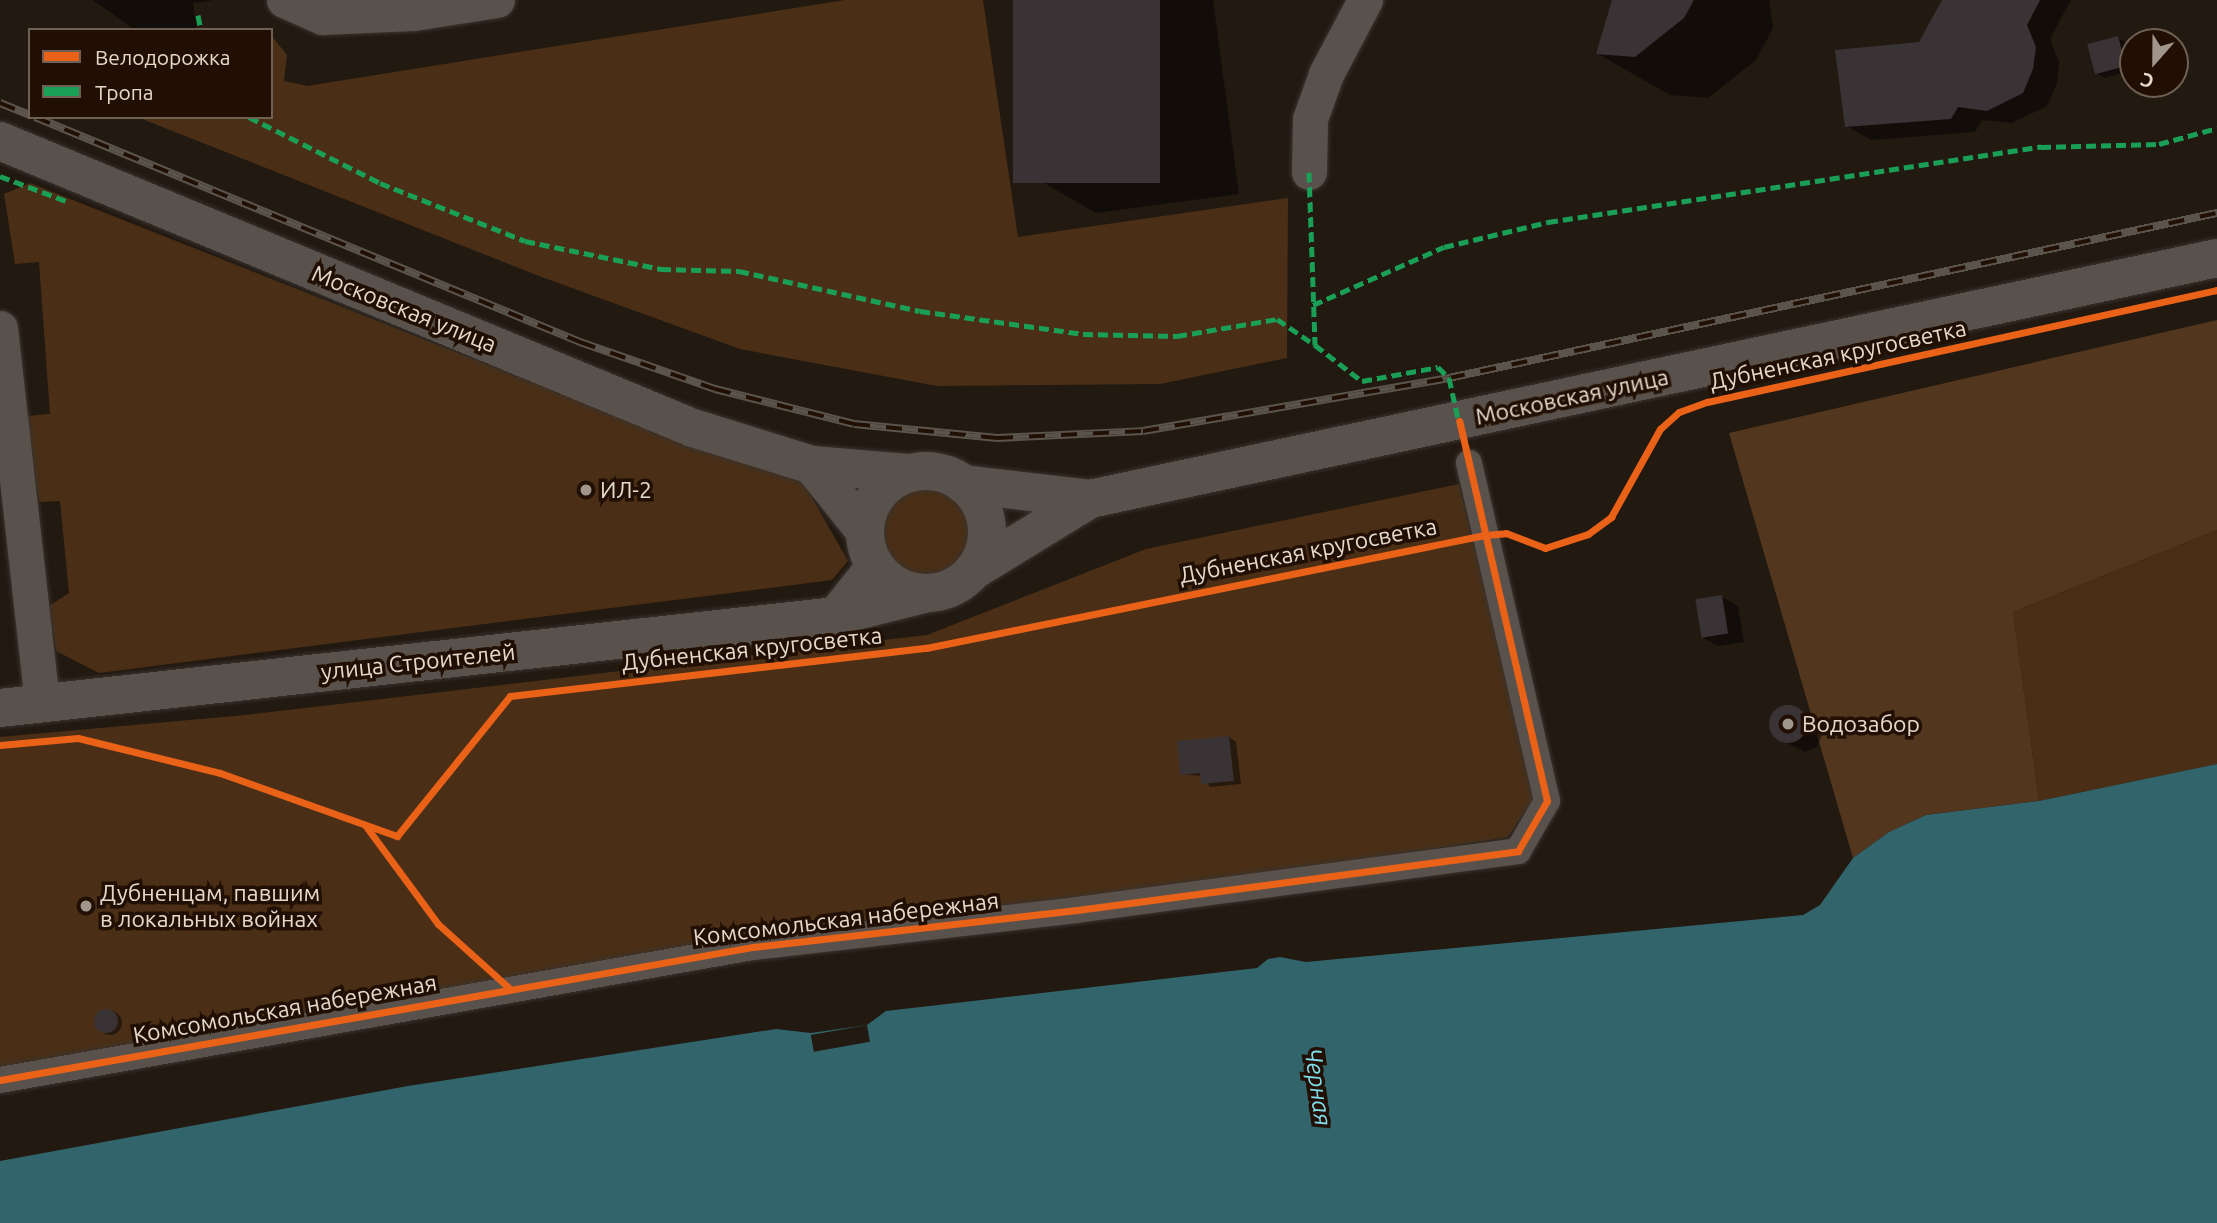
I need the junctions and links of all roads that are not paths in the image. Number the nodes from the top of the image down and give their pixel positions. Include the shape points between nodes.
1 (498, 0) edge
2 (1365, 0) edge
3 (284, 2) edge
4 (0, 141) edge
5 (1309, 172) dead end
6 (2217, 258) edge
7 (0, 328) edge
8 (1469, 463) dead end
9 (812, 465) junction
10 (908, 473) junction
11 (963, 484) junction
12 (1090, 499) junction
13 (864, 530) junction
14 (875, 567) junction
15 (974, 570) junction
16 (924, 594) junction
17 (836, 616) junction
18 (42, 704) junction
19 (0, 708) edge
20 (0, 1080) edge

1 - 3 street via 414,13 322,17
2 - 5 street via 1338,48 1310,119
4 - 9 main road, Московская улица via 693,428
6 - 12 main road, Московская улица
7 - 18 street
8 - 20 street, Комсомольская набережная via 1547,800 1518,851 1077,910 754,947
9 - 10 main road, Московская улица
9 - 13 main road
10 - 11 main road via 946,474
10 - 13 main road via 877,495
11 - 12 main road
11 - 15 main road via 976,498 987,534
12 - 15 main road
13 - 14 main road
14 - 16 main road via 888,581
14 - 17 main road
15 - 16 main road via 943,591
16 - 17 main road, улица Строителей
17 - 18 main road, улица Строителей
18 - 19 main road, улица Строителей

